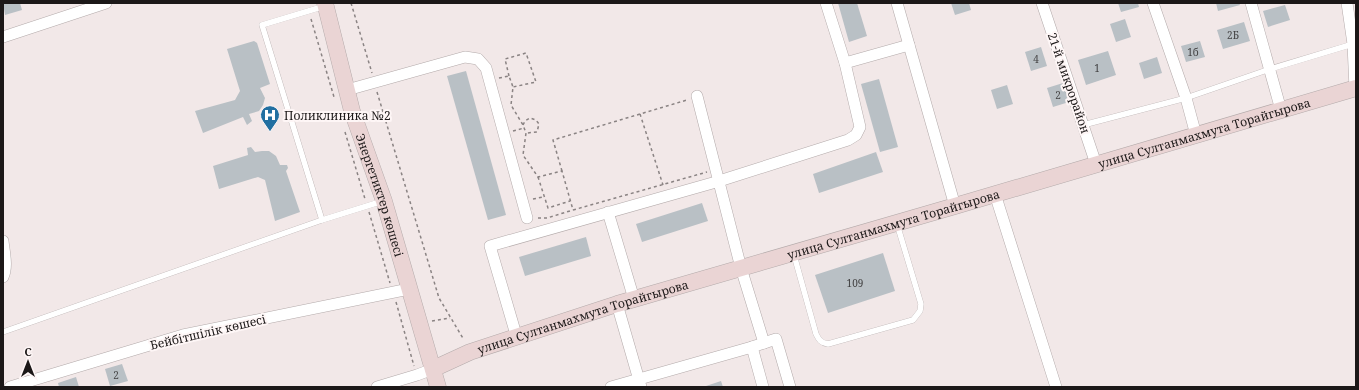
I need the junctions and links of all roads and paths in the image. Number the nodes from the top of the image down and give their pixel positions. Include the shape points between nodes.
1 (106, 3) edge
2 (351, 3) edge
3 (826, 3) edge
4 (897, 3) edge
5 (1042, 3) edge
6 (1153, 3) edge
7 (1251, 3) edge
8 (1347, 3) edge
9 (325, 4) edge
10 (308, 11) junction
11 (3, 37) edge
12 (1353, 44) junction
13 (909, 45) junction
14 (845, 63) junction
15 (1270, 69) junction
16 (509, 76) junction
17 (489, 81) junction
18 (376, 87) junction
19 (513, 87) junction
20 (1355, 88) edge
21 (372, 94) dead end
22 (341, 95) junction
23 (694, 98) joint
24 (1186, 98) junction
25 (1281, 110) junction
26 (640, 114) junction
27 (524, 125) junction
28 (1083, 125) junction
29 (344, 130) dead end
30 (526, 133) junction
31 (1196, 135) junction
32 (1096, 164) junction
33 (562, 171) junction
34 (538, 178) junction
35 (718, 182) junction
36 (663, 184) junction
37 (995, 194) junction
38 (667, 196) junction
39 (384, 201) junction
40 (570, 201) junction
41 (367, 206) junction
42 (955, 206) junction
43 (573, 210) junction
44 (608, 212) junction
45 (527, 218) joint
46 (322, 220) junction
47 (896, 223) junction
48 (3, 241) edge
49 (793, 253) junction
50 (741, 268) junction
51 (3, 277) edge
52 (409, 289) junction
53 (392, 292) junction
54 (634, 299) junction
55 (617, 304) junction
56 (3, 332) edge
57 (517, 338) junction
58 (764, 343) junction
59 (752, 347) junction
60 (470, 352) junction
61 (433, 369) junction
62 (417, 375) junction
63 (640, 383) edge
64 (10, 387) edge
65 (377, 387) edge
66 (438, 387) edge
67 (611, 387) edge
68 (763, 387) edge
69 (790, 387) edge
70 (1056, 387) edge

1 - 11 street
2 - 18 path
3 - 14 street
4 - 13 street
5 - 28 street, 21-й микрорайон
6 - 24 street
7 - 15 street
8 - 12 street
9 - 10 lane
9 - 22 main road, Энергетиктер көшесі
10 - 22 path
10 - 46 lane via 262,25
12 - 15 lane
12 - 20 street
13 - 14 street
13 - 42 street
14 - 35 street via 860,127 856,135 848,140
15 - 24 lane
15 - 25 street
16 - 17 path
16 - 19 path
16 - 19 path via 505,59 526,53 536,82
17 - 18 street via 486,68 478,59 464,57
17 - 45 street
18 - 21 path
18 - 22 street
18 - 60 path via 439,298
19 - 27 path via 511,105
20 - 25 main road, улица Султанмахмута Торайгырова
22 - 39 main road, Энергетиктер көшесі via 352,111
23 - 26 path
23 - 35 street
24 - 28 lane
24 - 31 street
25 - 31 main road, улица Султанмахмута Торайгырова
26 - 33 path via 553,140
26 - 36 path
27 - 30 path
27 - 30 path via 530,118 538,124 537,132
28 - 32 street, 21-й микрорайон
29 - 41 path
30 - 34 path via 523,155
31 - 32 main road, улица Султанмахмута Торайгырова
32 - 37 main road, улица Султанмахмута Торайгырова
33 - 34 path
33 - 40 path
34 - 40 path via 548,208
35 - 36 path via 712,171
35 - 38 street
35 - 50 street
36 - 38 path
36 - 43 path
37 - 42 main road, улица Султанмахмута Торайгырова
37 - 70 street
38 - 44 street
39 - 41 lane
39 - 52 main road, Энергетиктер көшесі
40 - 43 path
41 - 46 lane
41 - 53 path
42 - 47 main road, улица Султанмахмута Торайгырова
43 - 45 path via 547,218
44 - 54 street
44 - 57 street via 490,246
46 - 56 lane
47 - 49 main road, улица Султанмахмута Торайгырова
47 - 49 lane via 921,304 920,311 913,320 828,344 823,343 816,334
48 - 51 street
49 - 50 main road, улица Султанмахмута Торайгырова
50 - 54 main road, улица Султанмахмута Торайгырова
50 - 58 street
52 - 53 street, Бейбітшілік көшесі
52 - 61 main road, Энергетиктер көшесі
53 - 62 path
53 - 64 street, Бейбітшілік көшесі via 183,335
54 - 55 main road, улица Султанмахмута Торайгырова
55 - 57 main road, улица Султанмахмута Торайгырова
55 - 63 street
57 - 60 main road, улица Султанмахмута Торайгырова
58 - 59 street
58 - 69 street via 776,339
59 - 63 street
59 - 68 street
60 - 61 main road, улица Султанмахмута Торайгырова
61 - 62 street
61 - 66 main road, Энергетиктер көшесі
62 - 65 street
63 - 67 street

